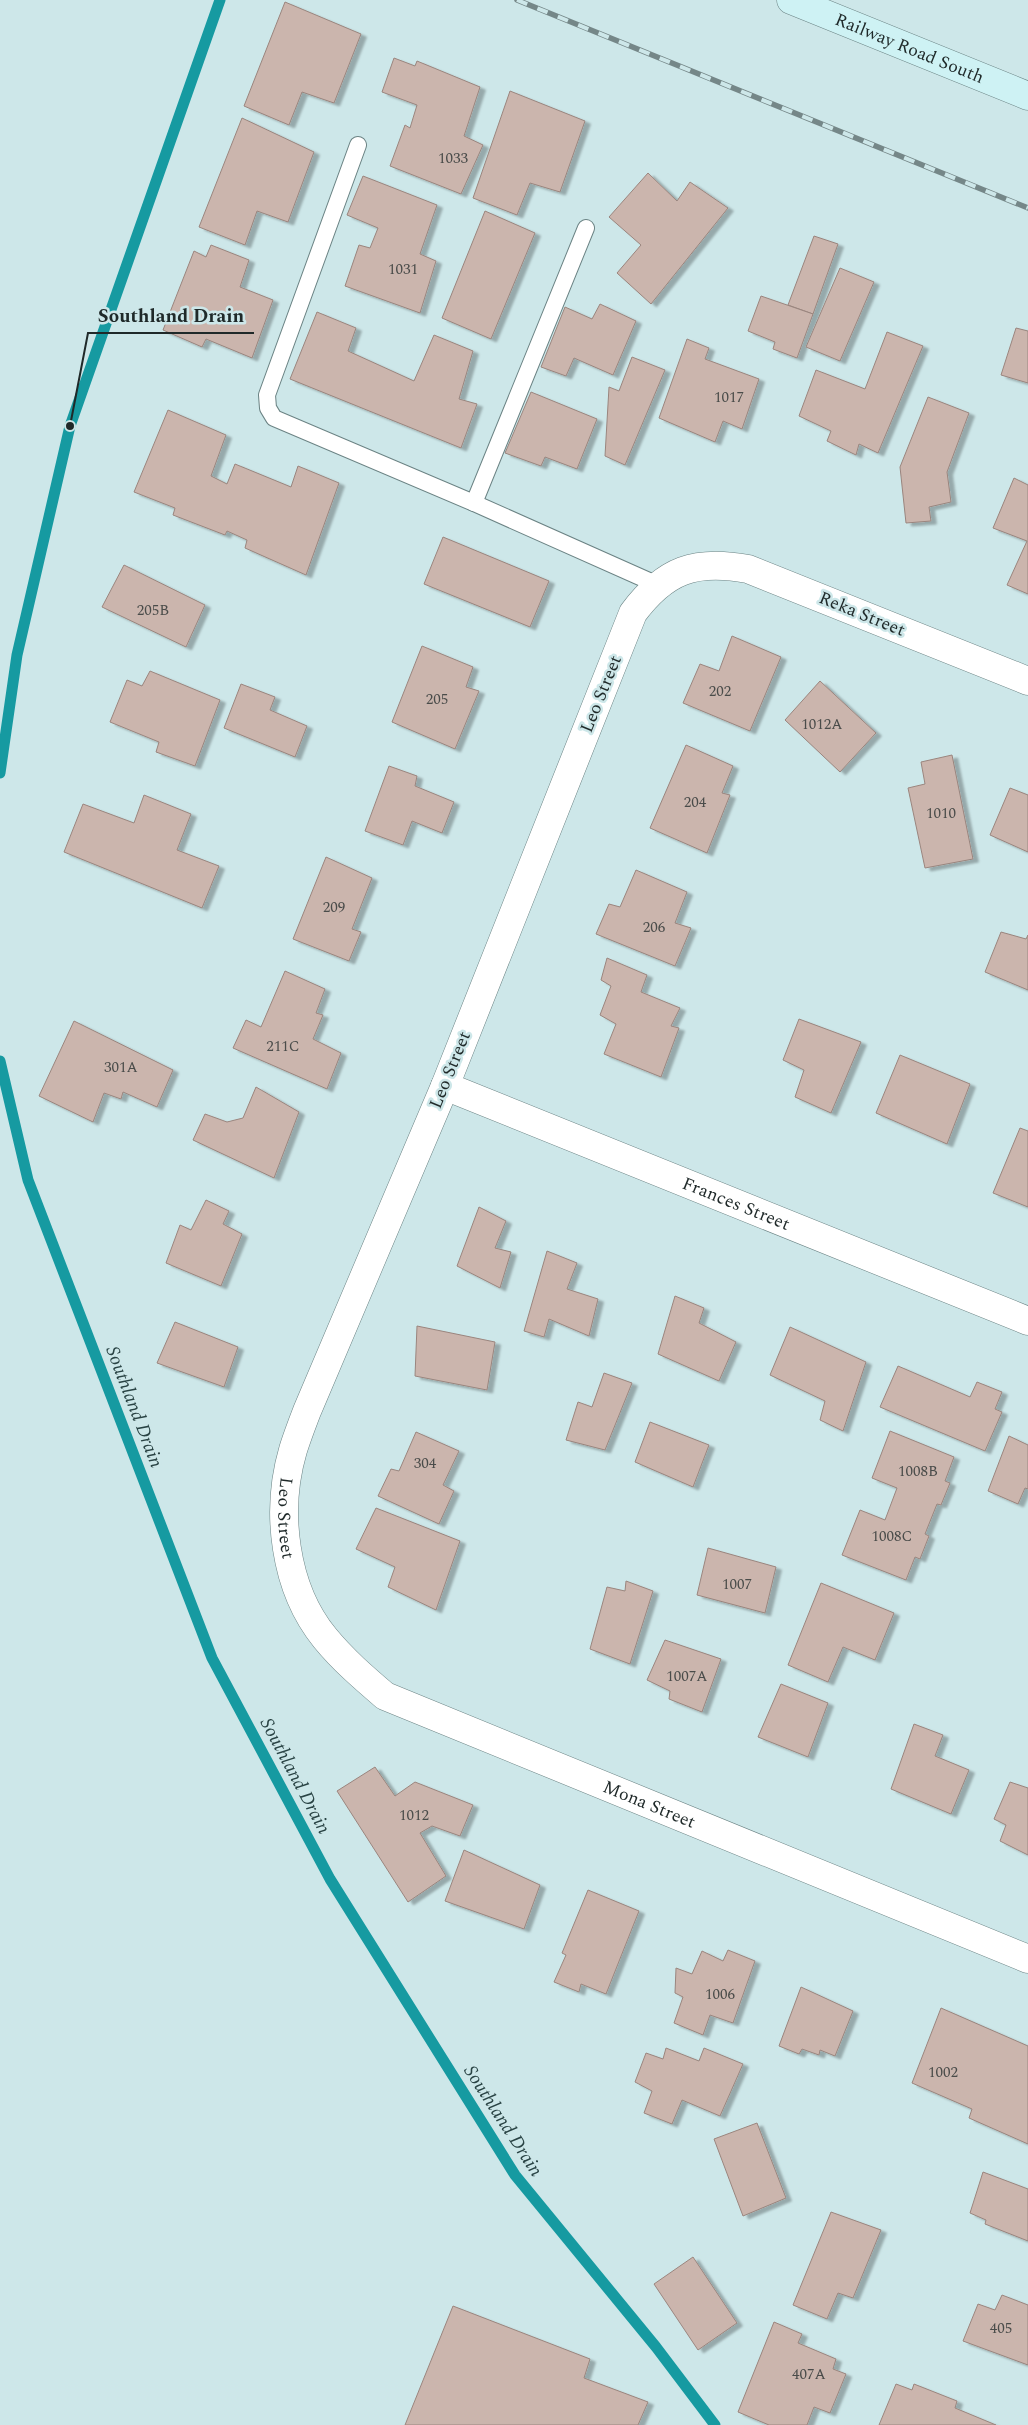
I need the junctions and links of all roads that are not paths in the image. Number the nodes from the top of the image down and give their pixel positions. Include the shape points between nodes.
1 (791, 0) edge
2 (1028, 96) edge
3 (358, 145) dead end
4 (586, 228) dead end
5 (474, 503) junction
6 (692, 568) joint
7 (658, 585) junction
8 (1028, 681) edge
9 (445, 1086) junction
10 (1028, 1321) edge
11 (304, 1604) joint
12 (1028, 1958) edge

1 - 2 main road, Railway Road South
3 - 5 lane via 267,395 268,408 274,418 284,424
4 - 5 lane
5 - 7 lane
6 - 7 street, Leo Street via 673,574
6 - 8 street, Reka Street via 722,564 771,576
7 - 9 street, Leo Street via 633,614
9 - 10 street, Frances Street
9 - 11 street, Leo Street via 306,1411 292,1452 284,1527 290,1567
11 - 12 street, Mona Street via 324,1637 352,1668 385,1696

